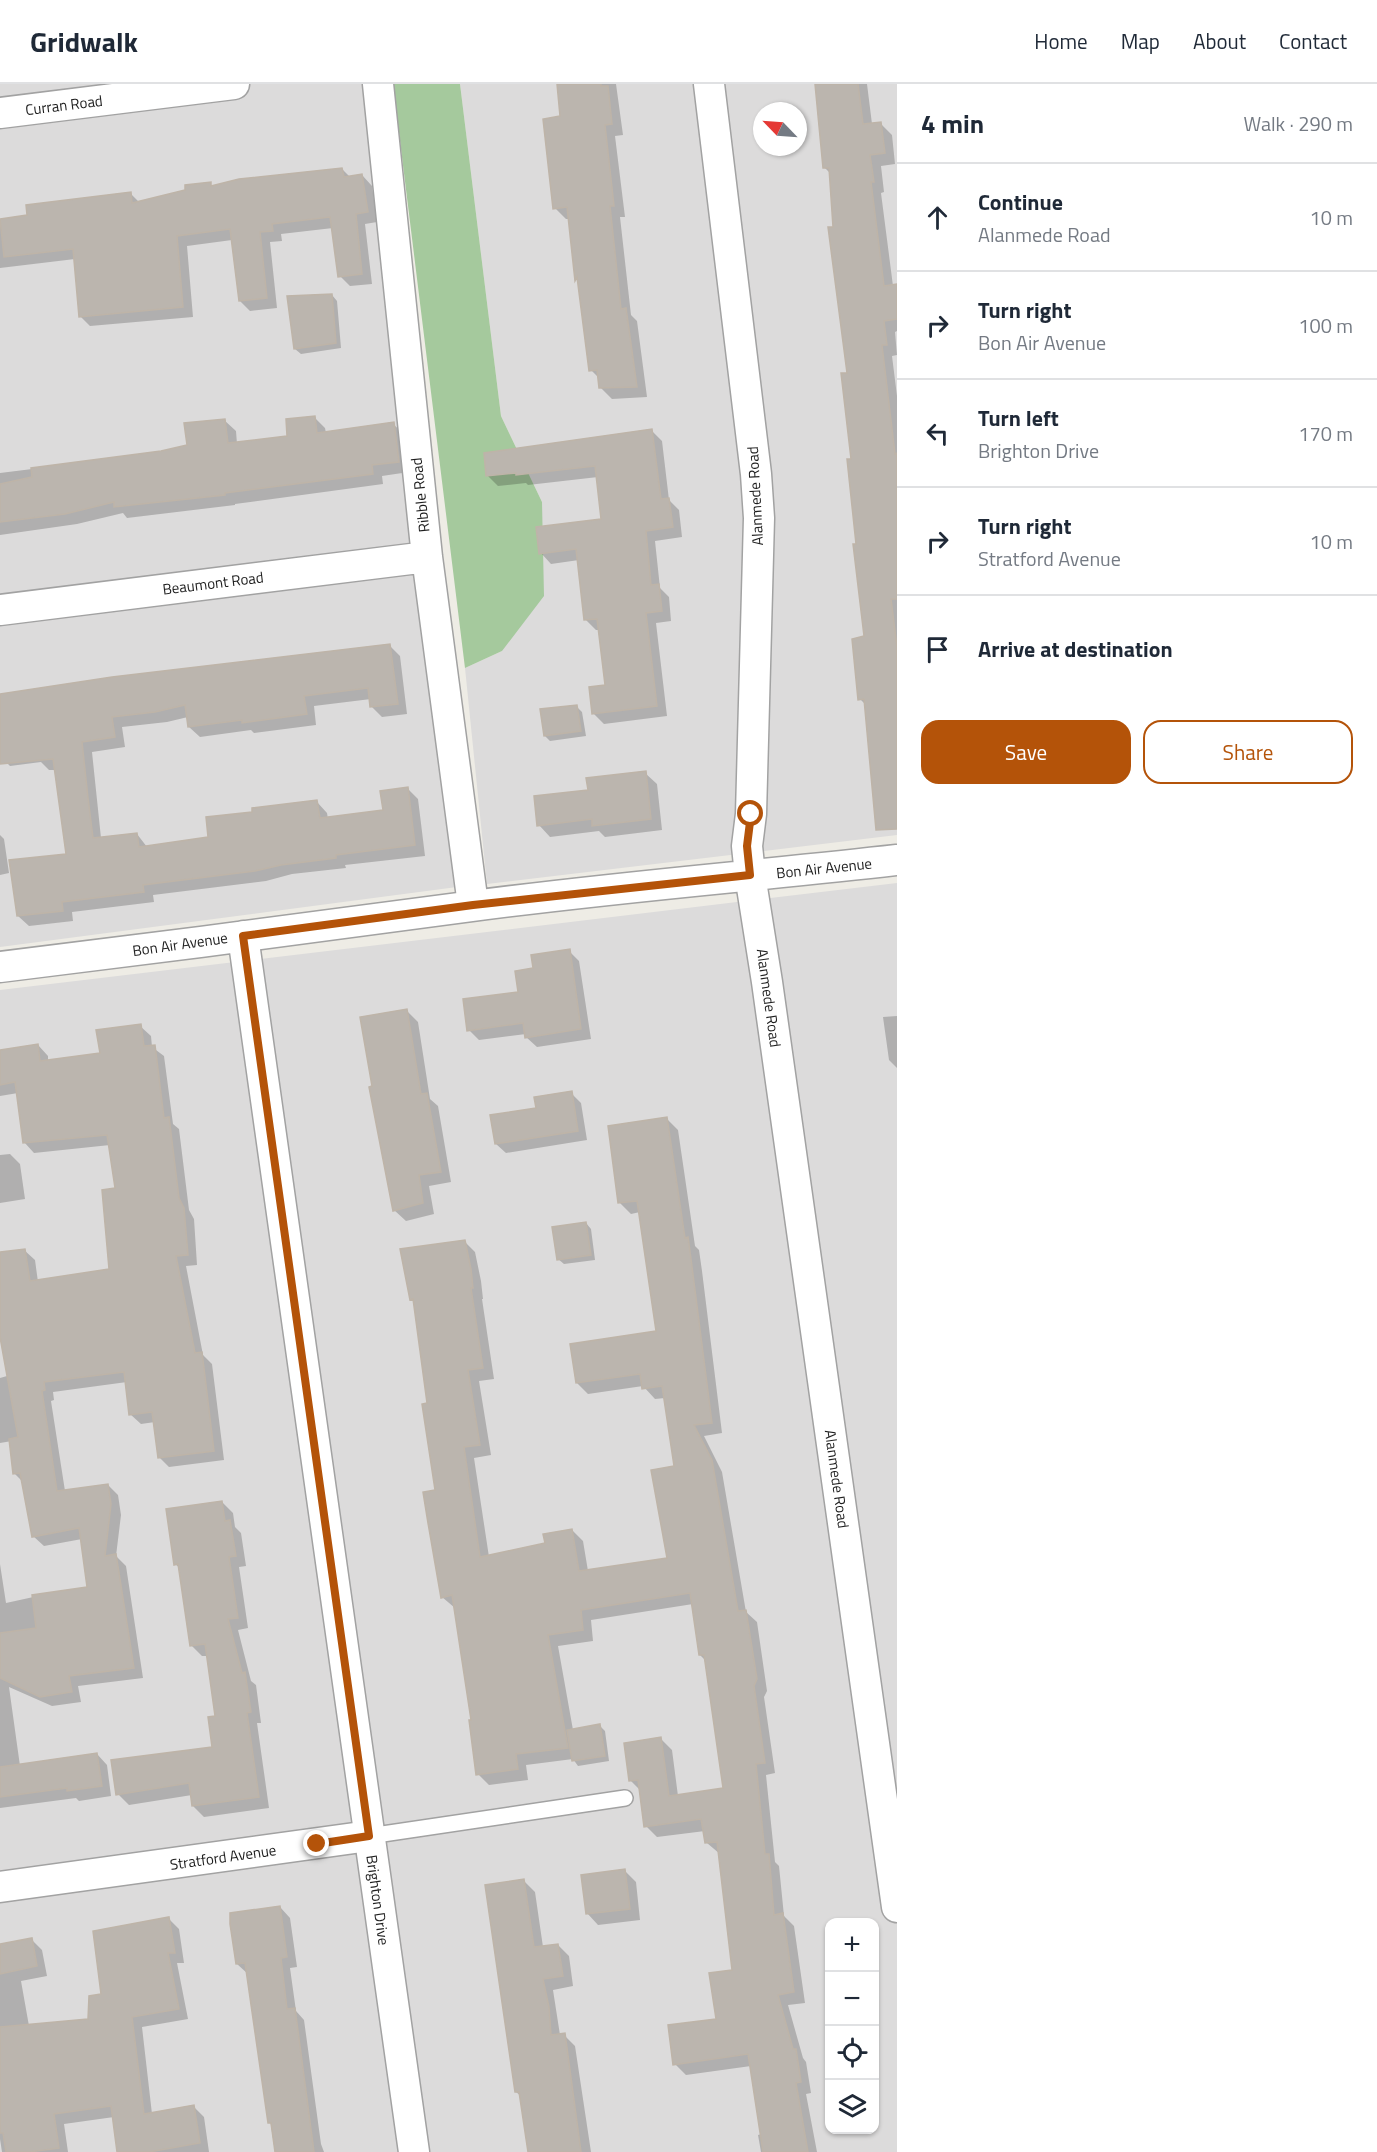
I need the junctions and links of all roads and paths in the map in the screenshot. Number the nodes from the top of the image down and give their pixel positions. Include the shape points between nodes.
1 (234, 84) edge
2 (378, 84) edge
3 (709, 84) edge
4 (0, 112) edge
5 (427, 557) junction
6 (0, 610) edge
7 (897, 860) edge
8 (750, 875) junction
9 (473, 905) junction
10 (243, 936) junction
11 (0, 967) edge
12 (625, 1798) dead end
13 (369, 1836) junction
14 (0, 1887) edge
15 (897, 1907) edge
16 (414, 2152) edge

1 - 4 street, Curran Road
2 - 5 street, Ribble Road
3 - 8 street, Alanmede Road via 759,518 747,846
5 - 6 street, Beaumont Road
5 - 9 street, Ribble Road
7 - 8 street, Bon Air Avenue
8 - 9 street, Bon Air Avenue
8 - 15 street, Alanmede Road
9 - 10 street, Bon Air Avenue
10 - 11 street, Bon Air Avenue
10 - 13 street, Brighton Drive
12 - 13 lane, Stratford Avenue
13 - 14 street, Stratford Avenue
13 - 16 street, Brighton Drive

